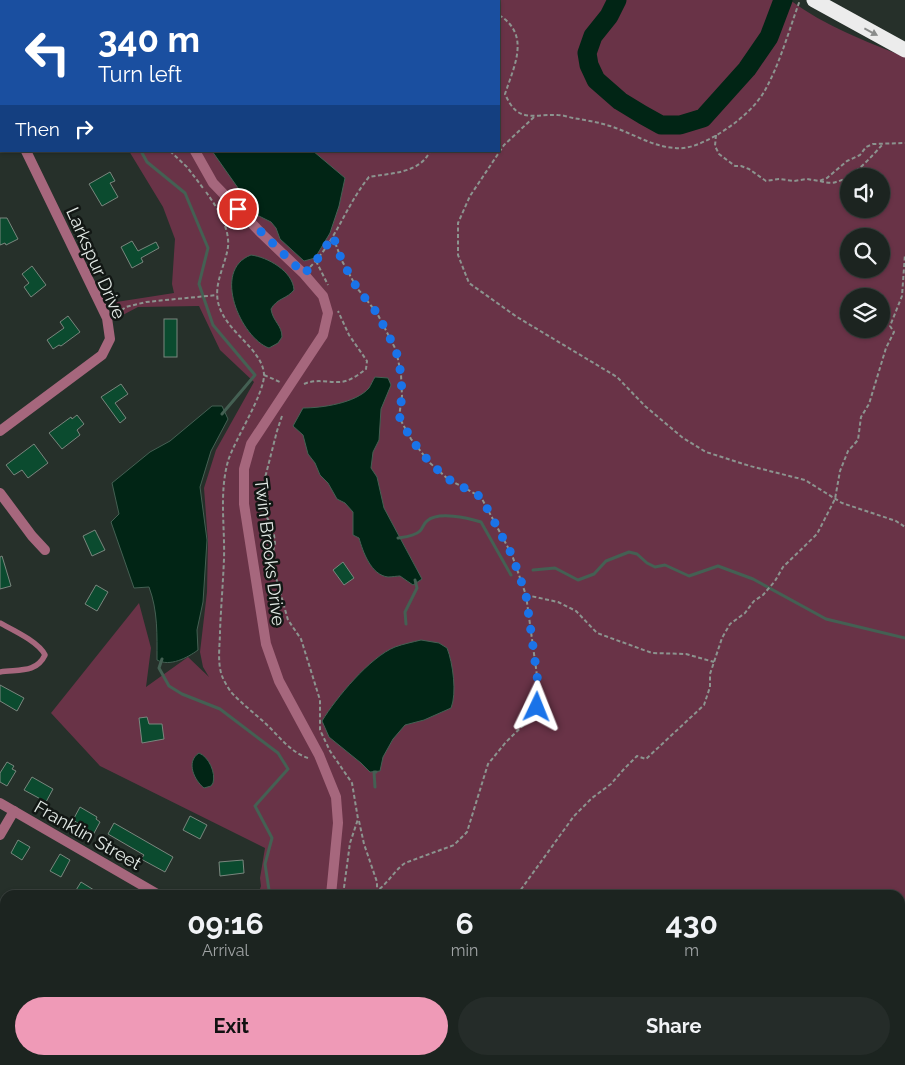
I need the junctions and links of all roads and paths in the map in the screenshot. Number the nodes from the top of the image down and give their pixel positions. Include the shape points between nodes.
1 (800, 0) edge
2 (814, 0) edge
3 (500, 16) edge
4 (905, 50) edge
5 (534, 117) junction
6 (716, 135) junction
7 (883, 144) junction
8 (905, 144) edge
9 (500, 151) edge
10 (26, 152) edge
11 (171, 152) edge
12 (196, 152) edge
13 (430, 152) edge
14 (499, 152) edge
15 (819, 181) junction
16 (333, 236) junction
17 (905, 254) edge
18 (316, 261) junction
19 (304, 274) junction
20 (331, 292) dead end
21 (217, 295) junction
22 (337, 307) dead end
23 (107, 318) junction
24 (302, 387) dead end
25 (283, 414) dead end
26 (0, 431) edge
27 (0, 493) edge
28 (835, 499) junction
29 (905, 527) edge
30 (45, 550) dead end
31 (526, 595) junction
32 (0, 623) edge
33 (714, 662) junction
34 (0, 672) edge
35 (310, 759) dead end
36 (0, 803) edge
37 (14, 811) junction
38 (358, 819) junction
39 (0, 835) edge
40 (151, 890) edge
41 (331, 890) edge
42 (344, 890) edge
43 (376, 890) edge
44 (378, 890) edge
45 (522, 890) edge

1 - 6 path via 764,92 750,110
2 -> 4 highway
3 - 5 path via 518,38 517,59 505,94 520,115
5 - 6 path via 559,114 610,126 675,148 695,146
5 - 9 path
6 - 15 path via 715,146 719,154 766,181
7 - 8 path
7 - 15 path via 866,147 860,155
7 - 15 path via 848,176 835,183
10 - 23 street, Larkspur Drive
11 - 21 path via 188,167 209,196 227,230 228,246
12 - 19 street, Twin Brooks Drive via 214,183
13 - 16 path via 413,169 369,177
14 - 28 path via 470,196 458,223 458,256 469,282 517,317 617,376 645,406 683,438 706,452 806,480
16 - 18 path
16 - 31 path via 345,268 377,313 396,350 402,396 399,416 411,439 448,479 481,497 512,555
17 - 28 path via 902,296 890,326 894,332 869,404 861,417 858,440 848,451 840,471
18 - 19 path
18 - 20 path
19 - 41 street, Twin Brooks Drive via 323,296 328,313 324,335 251,444 244,469 244,504 266,644 279,681 319,756 336,797 338,823
21 - 23 path via 146,302 126,307
21 - 35 path via 226,321 260,358 264,375 258,396 228,461 224,484 219,657 222,674 230,691 287,746
22 - 24 path via 349,335 367,361 366,368 356,377 339,383 321,380 305,382
23 - 26 street, Larkspur Drive via 110,339 102,355
25 - 38 path via 265,478 264,513 273,527 271,560 288,620 301,640 310,664 320,700 320,730 352,783
27 - 30 street
28 - 29 path
28 - 33 path via 817,534 783,567 764,595 730,624
31 - 33 path via 558,602 576,611 597,633 652,653 686,654
31 - 44 path via 538,683 535,714 488,764 471,822 461,839 405,863
32 - 34 lane via 32,642 45,655 35,667
33 - 45 path via 704,705 646,758 637,756 574,816
36 - 37 street, Franklin Street
37 - 39 street
37 - 40 street, Franklin Street
38 - 42 path via 350,843
38 - 43 path via 377,882

